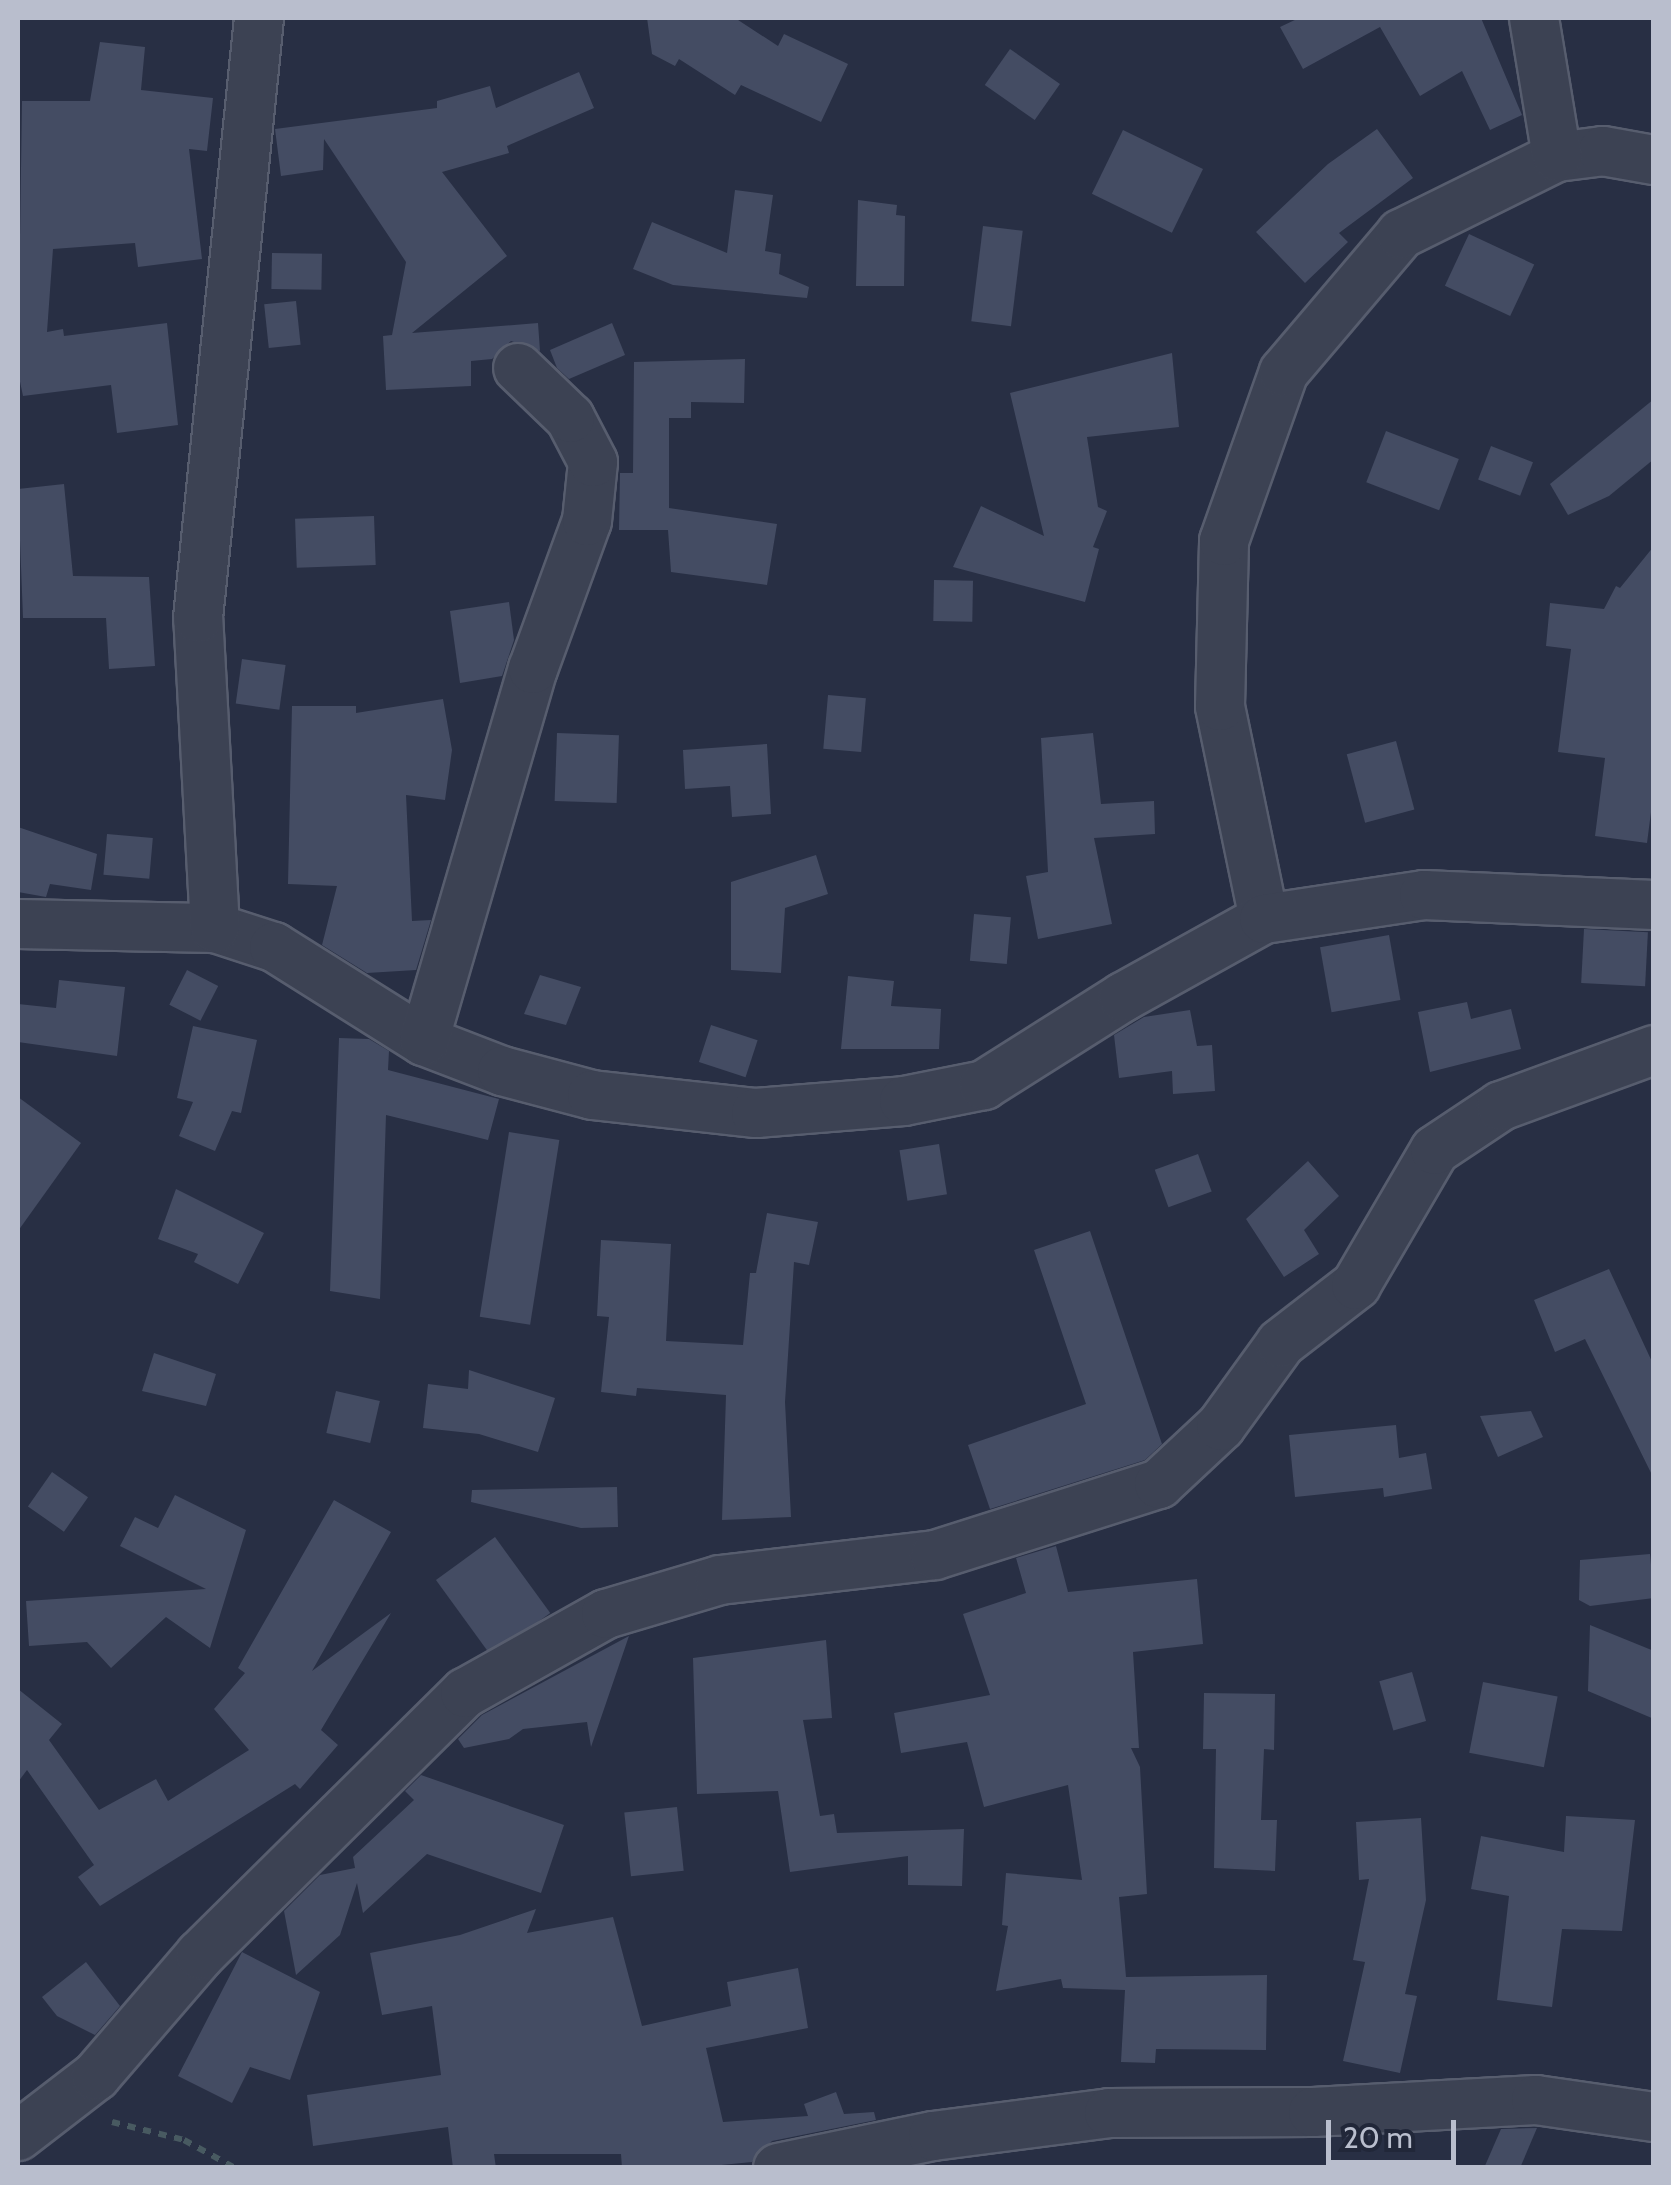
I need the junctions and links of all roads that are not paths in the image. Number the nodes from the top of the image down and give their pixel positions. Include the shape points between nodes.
1 (258, 18) edge
2 (1534, 18) edge
3 (1557, 157) junction
4 (1654, 160) edge
5 (518, 368) dead end
6 (1654, 905) edge
7 (1264, 920) junction
8 (18, 924) edge
9 (214, 928) junction
10 (424, 1041) junction
11 (1654, 1050) edge
12 (1654, 2117) edge
13 (18, 2136) edge
14 (778, 2168) edge

1 - 9 street via 198,618
2 - 3 street
3 - 4 street via 1604,151
3 - 7 street via 1401,234 1284,372 1224,540 1220,706
5 - 10 street via 570,418 593,462 586,521 534,669
6 - 7 street via 1424,895
7 - 10 street via 1123,997 984,1085 904,1102 756,1112 592,1096
8 - 9 street
9 - 10 street via 274,948
11 - 13 street via 1502,1106 1435,1150 1356,1285 1280,1343 1221,1426 1159,1484 936,1555 720,1580 606,1614 466,1693 200,1956 96,2076
12 - 14 street via 1536,2100 1312,2112 1109,2113 934,2136

